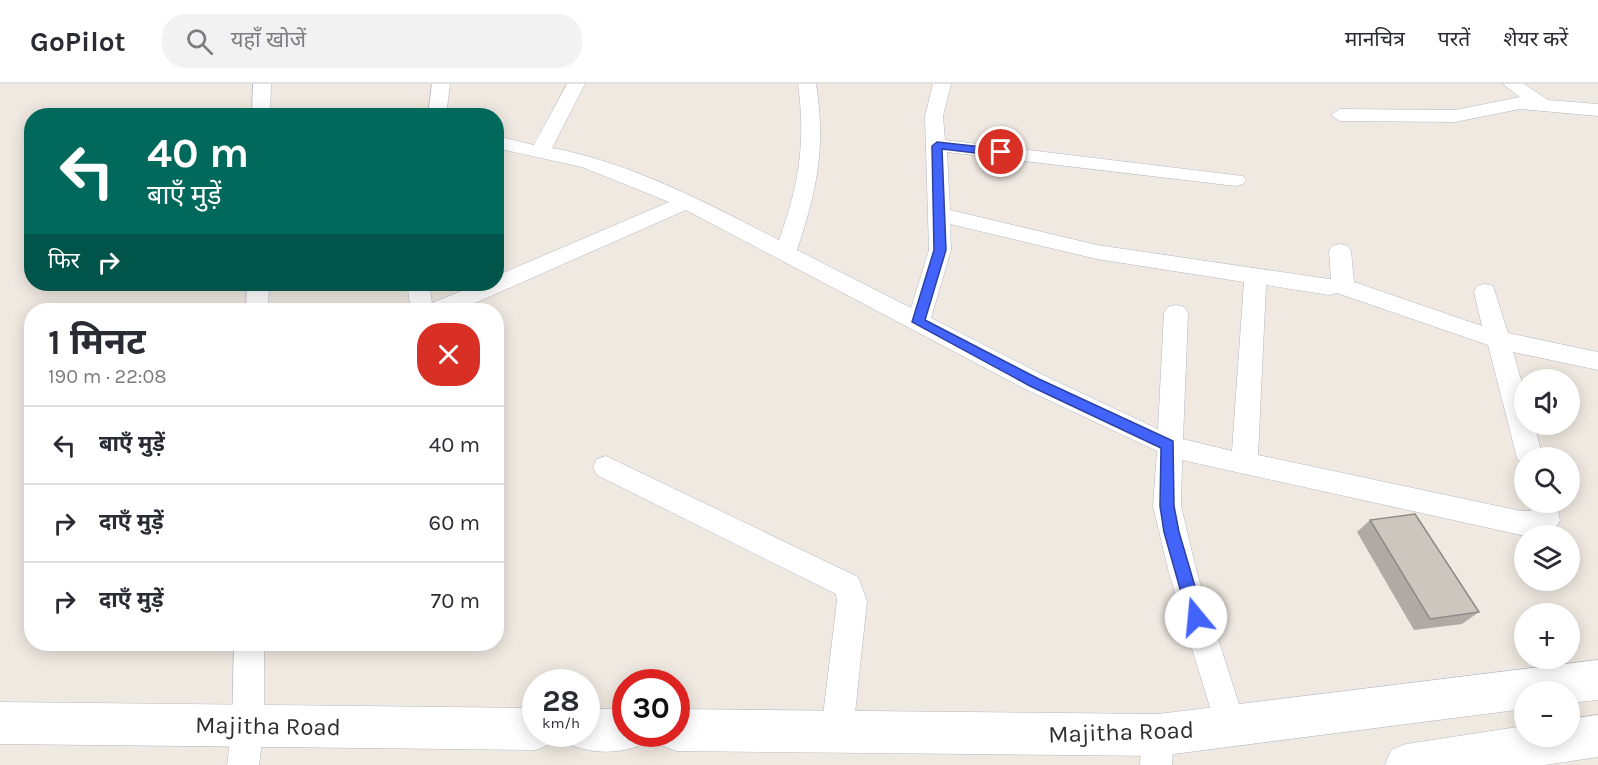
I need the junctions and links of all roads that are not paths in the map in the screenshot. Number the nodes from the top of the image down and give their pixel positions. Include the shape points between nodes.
1 (262, 84) edge
2 (441, 84) edge
3 (576, 84) edge
4 (807, 84) edge
5 (942, 84) edge
6 (1512, 84) edge
7 (1542, 104) junction
8 (261, 108) edge
9 (438, 108) edge
10 (1598, 110) edge
11 (1340, 114) dead end
12 (504, 144) edge
13 (937, 146) junction
14 (540, 153) junction
15 (1236, 180) dead end
16 (687, 202) junction
17 (940, 215) junction
18 (1340, 251) dead end
19 (785, 254) junction
20 (1256, 275) junction
21 (504, 282) edge
22 (1340, 286) junction
23 (483, 291) edge
24 (1485, 292) dead end
25 (455, 303) edge
26 (1176, 313) dead end
27 (918, 322) junction
28 (1498, 340) junction
29 (1598, 362) edge
30 (1168, 445) junction
31 (1527, 447) edge
32 (1245, 465) junction
33 (606, 467) dead end
34 (1545, 513) edge
35 (249, 651) edge
36 (1598, 680) edge
37 (0, 723) edge
38 (1230, 726) junction
39 (522, 730) edge
40 (690, 730) edge
41 (837, 732) junction
42 (1598, 736) edge
43 (245, 746) edge
44 (1157, 750) edge
45 (1406, 765) edge

1 - 8 street
2 - 9 street
3 - 14 street
4 - 19 street via 814,140 812,168
5 - 13 street via 934,116
6 - 7 street
7 - 10 street
7 - 11 street via 1520,103 1455,116
12 - 14 street
13 - 15 street
13 - 17 street
14 - 16 street via 589,163
16 - 19 street
16 - 21 street
17 - 20 street via 1081,249
17 - 27 street via 940,250
18 - 22 street
19 - 27 street
20 - 22 street
20 - 32 street
22 - 28 street
23 - 25 street
24 - 28 street
26 - 30 street
27 - 30 street
28 - 29 street
28 - 31 street
30 - 32 street
30 - 38 street via 1166,484 1171,532
32 - 34 street via 1532,525 1546,521
33 - 41 street via 848,586 852,601
35 - 43 street
36 - 38 main road, Majitha Road
37 - 43 main road, Majitha Road
38 - 44 main road, Majitha Road
39 - 43 main road, Majitha Road
40 - 41 main road, Majitha Road
41 - 44 main road, Majitha Road
42 - 45 main road

